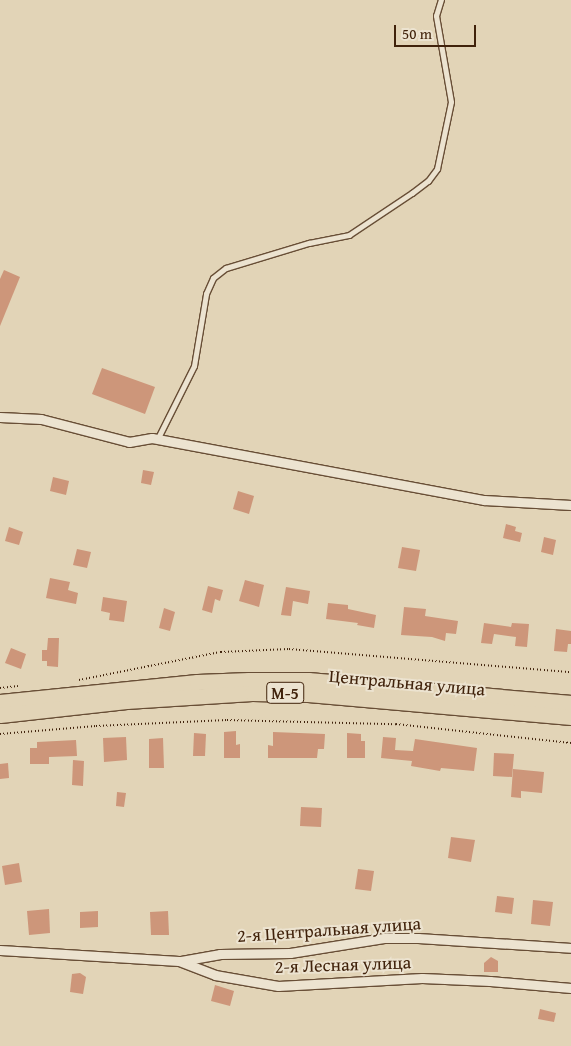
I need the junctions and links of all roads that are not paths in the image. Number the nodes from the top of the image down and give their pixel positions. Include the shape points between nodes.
1 (441, 0) edge
2 (0, 417) edge
3 (157, 439) junction
4 (571, 505) edge
5 (0, 702) edge
6 (571, 703) edge
7 (0, 715) edge
8 (571, 717) edge
9 (571, 948) edge
10 (0, 950) edge
11 (179, 961) junction
12 (571, 988) edge

1 - 3 lane via 436,16 451,102 437,169 412,193 348,235 226,268 213,278 206,294 194,366
2 - 3 street via 41,419 129,442
3 - 4 street via 484,500
5 - 6 main road, Центральная улица / М-5 via 197,682 308,680
7 - 8 main road, Центральная улица / М-5 via 252,692
9 - 11 street, 2-я Центральная улица via 384,938 290,953 220,954
10 - 11 street, 2-я Лесная улица
11 - 12 street, 2-я Лесная улица via 215,975 278,986 422,978

